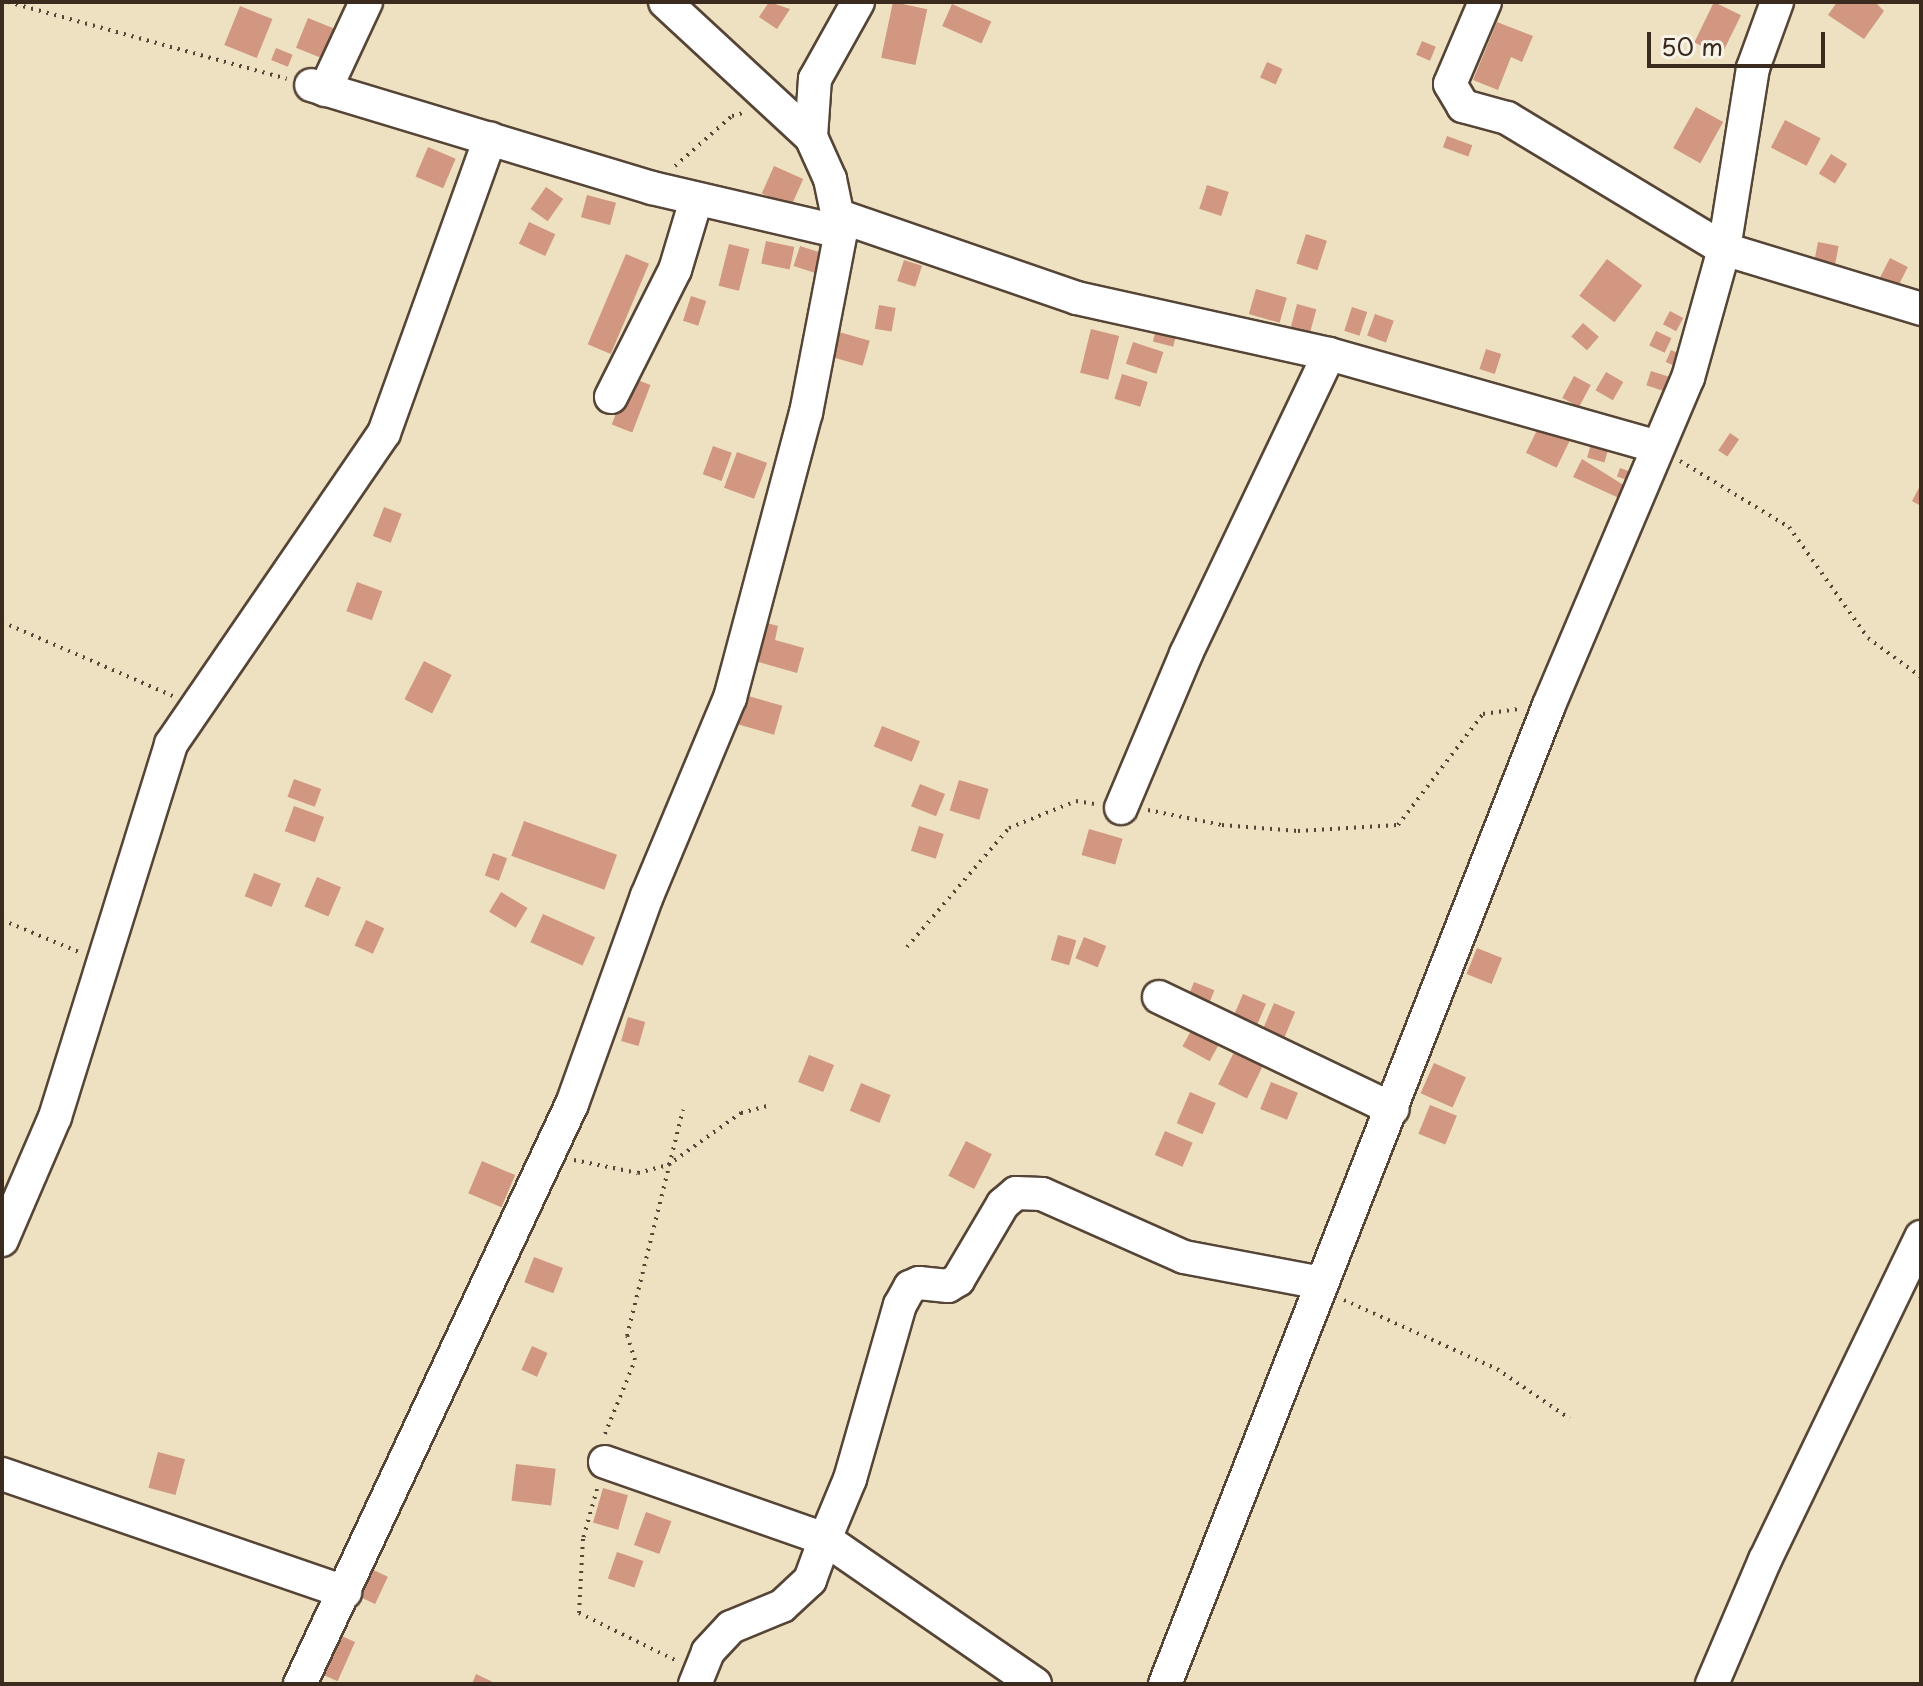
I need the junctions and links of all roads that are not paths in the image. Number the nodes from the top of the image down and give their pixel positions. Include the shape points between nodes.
1 (366, 2) edge
2 (665, 2) edge
3 (858, 2) edge
4 (1485, 2) edge
5 (1777, 2) edge
6 (811, 137) junction
7 (490, 139) junction
8 (696, 200) junction
9 (840, 224) junction
10 (1724, 249) junction
11 (1921, 309) edge
12 (1329, 354) junction
13 (611, 397) dead end
14 (1657, 447) junction
15 (1121, 808) road end
16 (1159, 997) dead end
17 (1393, 1109) junction
18 (1921, 1237) edge
19 (2, 1240) edge
20 (1321, 1286) junction
21 (605, 1462) road end
22 (2, 1474) edge
23 (825, 1539) junction
24 (345, 1592) junction
25 (697, 1678) edge
26 (300, 1684) edge
27 (1035, 1684) edge
28 (1165, 1684) edge
29 (1712, 1684) edge

1 - 7 street via 318,88
2 - 6 street
3 - 6 street via 815,79
4 - 10 street via 1450,84 1463,106 1507,118
5 - 10 street via 1753,68
6 - 9 street
7 - 8 street
7 - 19 street via 384,433 171,744 55,1117
8 - 9 street
8 - 13 street via 675,270
9 - 12 street via 1077,298
9 - 24 street via 806,413 730,698 548,1155
10 - 11 street
10 - 14 street via 1688,378
12 - 14 street
12 - 15 street via 1186,654
14 - 17 street via 1549,705
16 - 17 street
17 - 20 street
18 - 29 street via 1765,1560
20 - 23 street via 1184,1257 1042,1194 1016,1193 1003,1204 958,1280 948,1286 919,1283 900,1305 877,1398
20 - 28 street
21 - 23 street
22 - 24 street
23 - 25 street via 810,1580 782,1606 731,1627 708,1652
23 - 27 street
24 - 26 street

